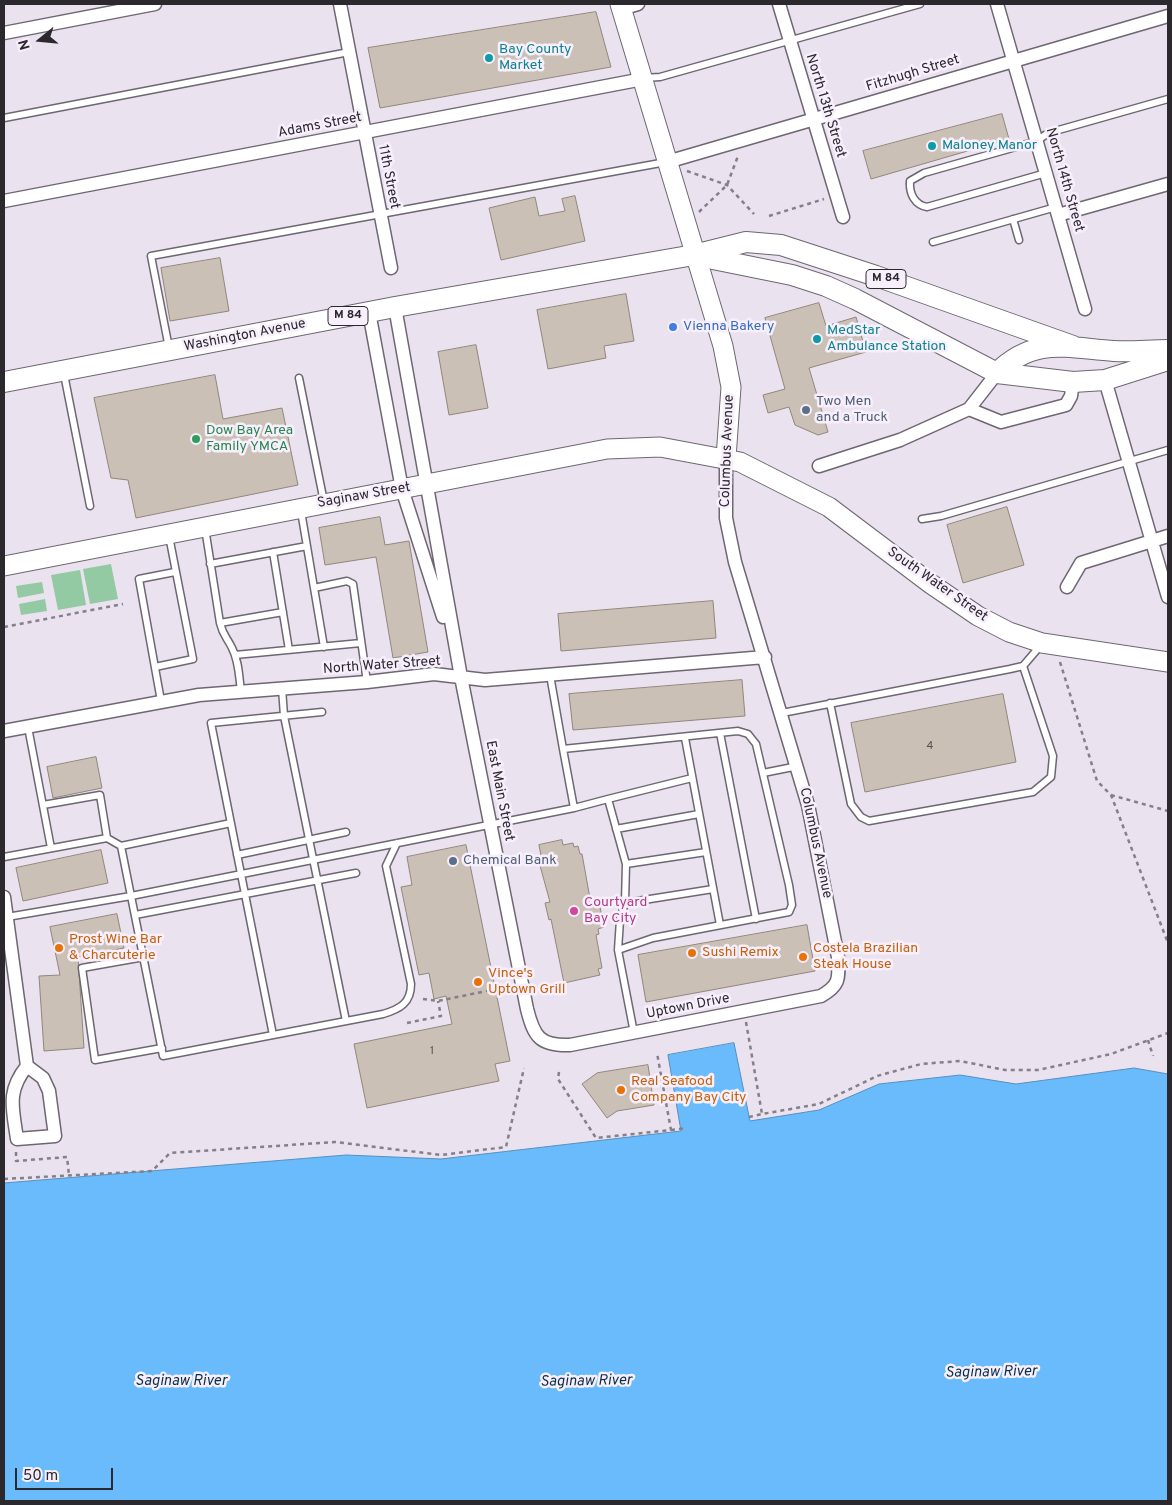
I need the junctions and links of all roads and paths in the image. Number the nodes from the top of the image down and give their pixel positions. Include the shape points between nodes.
1 (155, 4) edge
2 (340, 4) edge
3 (779, 4) edge
4 (920, 4) edge
5 (997, 4) edge
6 (627, 5) edge
7 (1168, 16) edge
8 (4, 33) edge
9 (790, 41) junction
10 (349, 52) junction
11 (1014, 60) junction
12 (643, 78) junction
13 (1168, 99) edge
14 (4, 118) edge
15 (814, 120) junction
16 (364, 133) junction
17 (1037, 141) junction
18 (738, 156) dead end
19 (668, 162) junction
20 (687, 171) dead end
21 (1046, 173) junction
22 (1168, 184) edge
23 (727, 185) junction
24 (824, 199) dead end
25 (4, 202) edge
26 (1057, 211) junction
27 (699, 212) dead end
28 (380, 214) junction
29 (754, 214) dead end
30 (769, 216) dead end
31 (843, 216) dead end
32 (1013, 220) junction
33 (1019, 240) dead end
34 (933, 242) dead end
35 (694, 255) junction
36 (391, 268) dead end
37 (395, 307) junction
38 (1085, 309) dead end
39 (368, 312) junction
40 (1073, 346) junction
41 (170, 350) junction
42 (1168, 350) edge
43 (1168, 360) edge
44 (63, 371) junction
45 (997, 373) junction
46 (299, 378) dead end
47 (1105, 380) junction
48 (4, 382) edge
49 (1073, 382) junction
50 (970, 409) junction
51 (1168, 450) edge
52 (726, 458) junction
53 (1128, 462) junction
54 (819, 466) dead end
55 (428, 485) junction
56 (402, 490) junction
57 (324, 503) junction
58 (90, 506) dead end
59 (300, 508) junction
60 (922, 518) dead end
61 (205, 526) junction
62 (168, 534) junction
63 (1168, 536) edge
64 (1152, 541) junction
65 (306, 546) junction
66 (273, 552) junction
67 (210, 564) junction
68 (4, 566) edge
69 (175, 572) junction
70 (1067, 587) dead end
71 (314, 588) junction
72 (1168, 597) edge
73 (122, 604) dead end
74 (283, 612) junction
75 (220, 623) junction
76 (4, 627) edge
77 (362, 643) junction
78 (1042, 643) junction
79 (324, 647) junction
80 (289, 650) junction
81 (235, 655) junction
82 (765, 657) junction
83 (457, 658) junction
84 (1060, 661) dead end
85 (1168, 662) edge
86 (1023, 666) junction
87 (155, 667) junction
88 (550, 675) junction
89 (460, 677) junction
90 (367, 682) junction
91 (282, 688) junction
92 (241, 691) junction
93 (161, 701) junction
94 (830, 703) junction
95 (322, 712) dead end
96 (782, 712) junction
97 (284, 716) junction
98 (28, 727) junction
99 (4, 732) edge
100 (720, 733) junction
101 (685, 738) junction
102 (563, 749) junction
103 (798, 766) junction
104 (763, 774) junction
105 (692, 778) junction
106 (1111, 795) junction
107 (608, 799) junction
108 (43, 805) junction
109 (574, 808) junction
110 (1168, 811) edge
111 (699, 814) junction
112 (231, 823) junction
113 (490, 825) junction
114 (616, 829) junction
115 (346, 832) dead end
116 (107, 838) junction
117 (309, 840) junction
118 (397, 843) junction
119 (121, 846) junction
120 (51, 848) junction
121 (706, 852) junction
122 (237, 855) junction
123 (4, 857) edge
124 (313, 860) junction
125 (626, 864) junction
126 (356, 872) dead end
127 (241, 874) junction
128 (317, 880) junction
129 (713, 889) junction
130 (246, 894) junction
131 (131, 896) junction
132 (4, 897) edge
133 (625, 903) junction
134 (135, 915) junction
135 (6, 917) edge
136 (756, 919) junction
137 (720, 926) junction
138 (1168, 943) edge
139 (618, 950) junction
140 (144, 957) junction
141 (501, 988) dead end
142 (834, 988) joint
143 (423, 999) dead end
144 (438, 1001) junction
145 (346, 1021) junction
146 (407, 1023) dead end
147 (634, 1032) junction
148 (1168, 1033) edge
149 (273, 1035) junction
150 (748, 1035) dead end
151 (1148, 1040) junction
152 (545, 1042) joint
153 (162, 1048) junction
154 (657, 1053) dead end
155 (1153, 1056) dead end
156 (27, 1066) junction
157 (524, 1068) dead end
158 (559, 1072) dead end
159 (762, 1114) junction
160 (749, 1116) dead end
161 (686, 1128) dead end
162 (671, 1130) junction
163 (17, 1139) junction
164 (68, 1175) junction
165 (4, 1179) edge

1 - 8 street
2 - 10 street, 11th Street
3 - 9 street, North 13th Street
4 - 9 lane
5 - 11 street, North 14th Street
6 - 12 street, Columbus Avenue
7 - 11 street, Fitzhugh Street
9 - 12 lane via 660,77
9 - 15 street, North 13th Street
10 - 14 lane
10 - 16 street, 11th Street
11 - 15 street, Fitzhugh Street
11 - 17 street, North 14th Street
12 - 16 street, Adams Street
12 - 19 street, Columbus Avenue
13 - 17 lane via 1048,133
15 - 19 street, Fitzhugh Street
15 - 31 street, North 13th Street
16 - 25 street, Adams Street
16 - 28 street, 11th Street
17 - 21 street, North 14th Street
17 - 21 lane via 924,173 910,181 910,188 916,202 927,207
18 - 23 path
19 - 28 lane
19 - 35 street, Columbus Avenue
20 - 23 path
21 - 26 street, North 14th Street
22 - 26 street
23 - 27 path
23 - 29 path
24 - 30 path
26 - 32 lane
26 - 38 street, North 14th Street
28 - 36 street, 11th Street
28 - 41 lane via 151,256
32 - 33 lane
32 - 34 lane
35 - 37 main road, Washington Avenue / M 84
35 - 40 main road, M 84 via 746,242 781,245
35 - 45 main road, M 84 via 792,275 826,286
35 - 52 street, Columbus Avenue via 723,346 731,387
37 - 39 main road, Washington Avenue / M 84
37 - 55 street
39 - 41 main road, Washington Avenue / M 84
39 - 56 street, East Main Street
40 - 42 main road, M 84 via 1114,351
40 - 45 main road via 1026,352 1010,360
41 - 44 main road, Washington Avenue / M 84
43 - 47 main road, M 84
44 - 48 main road, Washington Avenue / M 84
44 - 58 lane
45 - 49 main road, M 84
45 - 50 street
46 - 57 lane
47 - 49 main road, M 84
47 - 53 street
49 - 50 street via 1066,405 1020,418 1001,422
50 - 54 street via 900,440
51 - 53 lane
52 - 55 street, Saginaw Street via 660,447 607,450
52 - 78 street, South Water Street via 756,469 829,507 978,616 1008,632
52 - 82 street, Columbus Avenue via 726,518 735,562
53 - 60 lane via 941,516
53 - 64 street
55 - 56 street, Saginaw Street
55 - 83 street, East Main Street
56 - 57 street, Saginaw Street
56 - 83 street, East Main Street
57 - 59 street, Saginaw Street
59 - 61 street, Saginaw Street
59 - 65 lane
61 - 62 street, Saginaw Street
61 - 67 lane
62 - 68 street, Saginaw Street
62 - 69 lane
63 - 64 street
64 - 70 street via 1081,563
64 - 72 street
65 - 66 lane
65 - 71 lane
66 - 67 lane
66 - 74 lane
67 - 75 lane
69 - 87 lane via 139,579
69 - 87 lane via 192,659
71 - 77 lane via 347,581 353,584
71 - 79 lane
73 - 76 path
74 - 75 lane
74 - 80 lane
75 - 81 lane via 223,636
77 - 79 lane
77 - 90 lane
78 - 85 street, South Water Street
78 - 86 lane
79 - 80 lane
80 - 81 lane
81 - 92 lane
82 - 88 street, North Water Street
82 - 96 street, Columbus Avenue
83 - 89 street, East Main Street
84 - 106 path via 1097,781
86 - 94 lane
86 - 94 lane via 1053,756 1051,777 1033,792 869,821 861,817 851,804
87 - 93 lane
88 - 89 street, North Water Street via 485,680
88 - 102 lane
89 - 90 street, North Water Street via 434,674
89 - 113 street, East Main Street
90 - 91 street, North Water Street
91 - 92 street, North Water Street
91 - 97 lane
92 - 93 street, North Water Street
93 - 98 street, North Water Street
94 - 96 lane
95 - 97 lane
96 - 103 street, Columbus Avenue
97 - 112 lane via 212,723
97 - 117 lane
98 - 99 street, North Water Street
98 - 108 lane
100 - 101 lane
100 - 104 lane via 738,731 748,734 756,744
100 - 136 lane
101 - 102 lane
101 - 105 lane
102 - 109 lane
103 - 104 lane
103 - 142 street, Columbus Avenue via 838,957 839,977
104 - 136 lane via 792,905 790,912
105 - 107 lane
105 - 111 lane
106 - 110 path
106 - 138 path
107 - 109 lane
107 - 114 lane
108 - 116 lane via 100,795
108 - 120 lane
109 - 113 lane
111 - 114 lane
111 - 121 lane
112 - 119 lane
112 - 122 lane
113 - 118 lane
113 - 152 street, East Main Street via 532,1027
114 - 125 lane
115 - 117 lane
116 - 119 lane
116 - 120 lane
117 - 122 lane
117 - 124 lane
118 - 124 lane
118 - 145 lane via 386,866 411,995 396,1010
119 - 131 lane
120 - 123 lane
121 - 125 lane
121 - 129 lane
122 - 127 lane
124 - 127 lane
124 - 128 lane
125 - 133 lane
126 - 128 lane
127 - 130 lane
127 - 131 lane
128 - 130 lane
128 - 145 lane
129 - 133 lane
129 - 137 lane
130 - 134 lane
130 - 149 lane
131 - 134 lane
131 - 135 lane
132 - 135 street
133 - 139 lane
134 - 140 lane
135 - 156 street
136 - 137 lane
137 - 139 lane via 652,938
139 - 147 lane
140 - 153 lane
140 - 153 lane via 82,968 94,1060
141 - 144 path
142 - 147 street, Uptown Drive via 821,996
143 - 144 path
144 - 146 path via 441,1016
145 - 149 lane
147 - 152 street, Uptown Drive via 570,1045
148 - 151 path
149 - 153 lane via 163,1056
150 - 159 path
151 - 155 path
151 - 159 path via 1111,1054 1038,1070 1004,1070 960,1061 921,1064 877,1076 819,1104
154 - 162 path
156 - 163 street via 16,1080 12,1097
156 - 163 street via 43,1078 49,1091 55,1136
157 - 164 path via 506,1147 441,1155 335,1142 170,1153 152,1171
158 - 162 path via 558,1079 596,1138
159 - 160 path
161 - 162 path
163 - 164 path via 16,1161 67,1157
164 - 165 path

